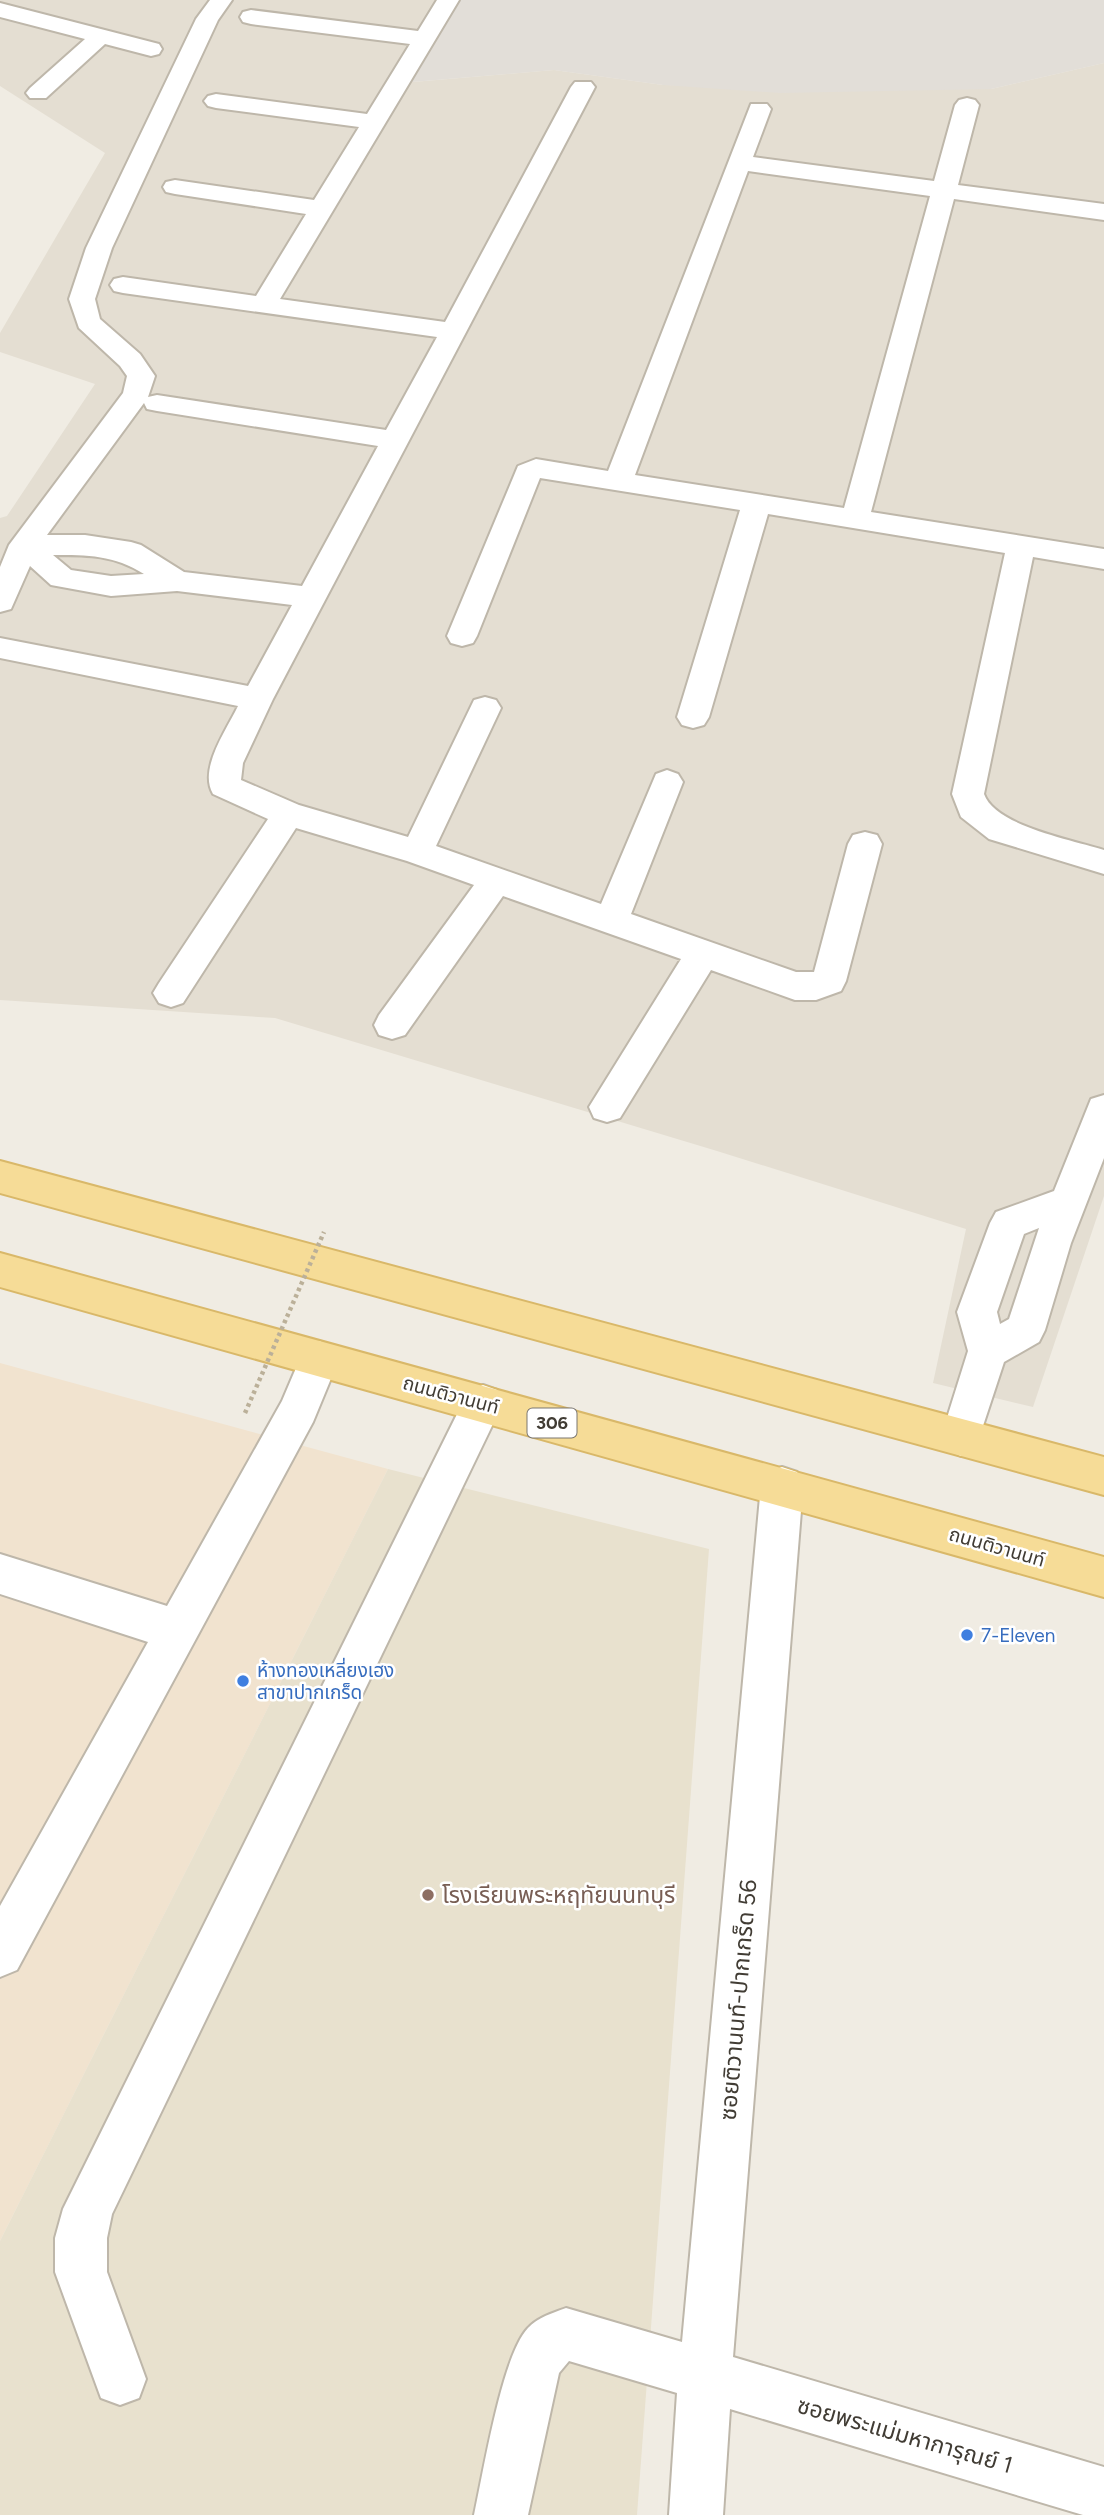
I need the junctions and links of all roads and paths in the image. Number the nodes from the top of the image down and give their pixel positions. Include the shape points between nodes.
1 (221, 0) edge
2 (448, 0) edge
3 (0, 10) edge
4 (251, 17) dead end
5 (101, 36) junction
6 (424, 39) junction
7 (151, 49) dead end
8 (583, 88) dead end
9 (38, 93) dead end
10 (216, 101) dead end
11 (967, 105) dead end
12 (759, 109) dead end
13 (373, 122) junction
14 (739, 162) junction
15 (175, 187) dead end
16 (944, 190) junction
17 (321, 209) junction
18 (1104, 212) edge
19 (123, 285) dead end
20 (263, 305) junction
21 (453, 331) junction
22 (157, 403) dead end
23 (395, 440) junction
24 (619, 481) junction
25 (757, 503) junction
26 (855, 519) junction
27 (24, 545) junction
28 (1021, 546) junction
29 (1103, 550) edge
30 (310, 597) junction
31 (0, 602) edge
32 (462, 636) dead end
33 (0, 648) edge
34 (257, 699) junction
35 (485, 708) dead end
36 (693, 717) dead end
37 (667, 782) dead end
38 (288, 814) junction
39 (865, 844) dead end
40 (417, 852) junction
41 (1104, 862) edge
42 (497, 879) junction
43 (612, 919) junction
44 (704, 952) junction
45 (171, 993) dead end
46 (392, 1025) dead end
47 (607, 1107) dead end
48 (1104, 1110) edge
49 (0, 1177) edge
50 (324, 1232) dead end
51 (0, 1270) edge
52 (319, 1359) junction
53 (483, 1403) junction
54 (245, 1413) dead end
55 (961, 1437) junction
56 (1104, 1476) edge
57 (782, 1486) junction
58 (0, 1574) edge
59 (1104, 1577) edge
60 (176, 1630) junction
61 (0, 1953) edge
62 (705, 2377) junction
63 (120, 2379) dead end
64 (1104, 2494) edge
65 (501, 2515) edge
66 (696, 2515) edge

1 - 27 street via 207,19 105,236 82,299 88,322 141,376 137,393
2 - 6 street
3 - 5 street
4 - 6 street
5 - 7 street
5 - 9 street
6 - 13 street
8 - 21 street
10 - 13 street
11 - 16 street
12 - 14 street
13 - 17 street
14 - 16 street
14 - 24 street
15 - 17 street
16 - 18 street
16 - 26 street
17 - 20 street
19 - 20 street
20 - 21 street
21 - 23 street
22 - 23 street
23 - 30 street
24 - 25 street
24 - 32 street via 549,469 528,472
25 - 26 street
25 - 36 street
26 - 28 street
27 - 30 street via 62,578 111,586 177,581
27 - 31 street
28 - 29 street
28 - 41 street via 968,794 973,809 1001,830
30 - 34 street
33 - 34 street
34 - 38 street via 227,763 224,786
35 - 40 street
37 - 43 street
38 - 40 street
38 - 45 street
39 - 44 street via 829,981 795,986
40 - 42 street
42 - 43 street
42 - 46 street
43 - 44 street
44 - 47 street
48 - 55 street via 1067,1202 1025,1330 988,1351
49 - 55 main road
50 - 54 path, bridge
51 - 52 main road, ถนนติวานนท์ / 306
52 - 53 main road, ถนนติวานนท์ / 306
52 - 60 street via 299,1409
53 - 57 main road, ถนนติวานนท์ / 306
53 - 63 street via 88,2209 81,2238 81,2272
55 - 56 main road
57 - 59 main road, ถนนติวานนท์ / 306
57 - 62 street, ซอยติวานนท์-ปากเกร็ด 56
58 - 60 street
60 - 61 street
62 - 64 street, ซอยพระแม่มหาการุณย์ 1
62 - 65 street, ซอยพระแม่มหาการุณย์ 1 via 566,2334 551,2340 534,2366
62 - 66 street, ซอยติวานนท์-ปากเกร็ด 56

